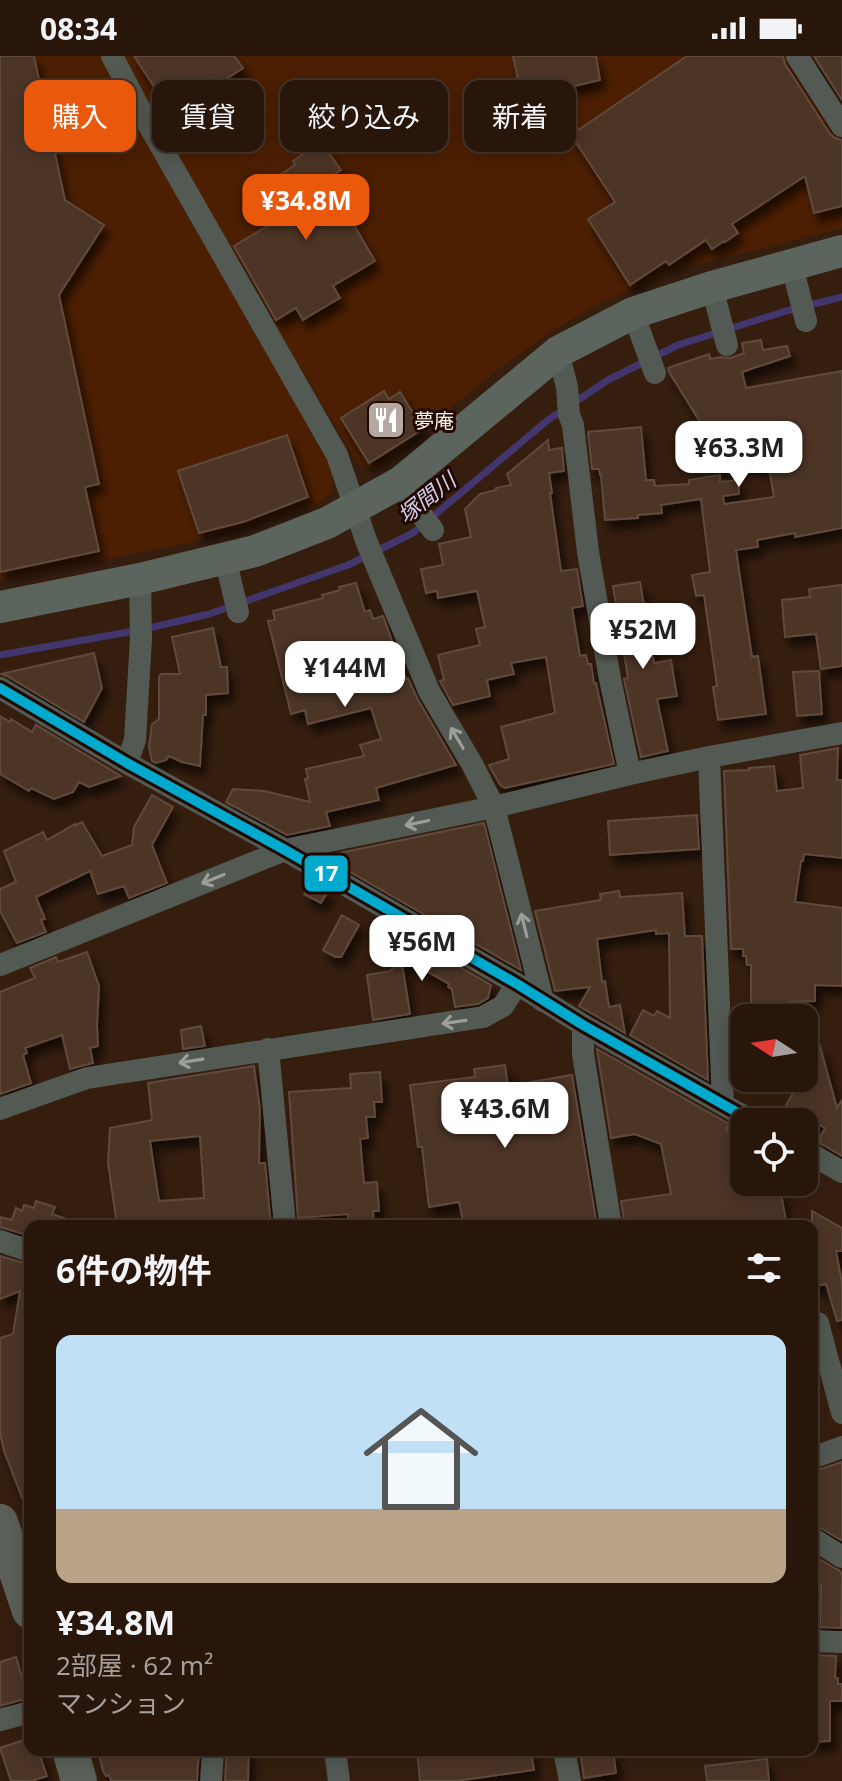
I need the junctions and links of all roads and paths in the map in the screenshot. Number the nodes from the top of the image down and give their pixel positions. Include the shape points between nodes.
1 (112, 56) edge
2 (797, 56) edge
3 (842, 126) edge
4 (842, 251) edge
5 (796, 281) junction
6 (715, 301) junction
7 (633, 313) junction
8 (806, 321) dead end
9 (727, 345) dead end
10 (558, 352) junction
11 (655, 373) dead end
12 (408, 493) junction
13 (356, 508) junction
14 (433, 530) dead end
15 (229, 573) junction
16 (141, 594) junction
17 (0, 607) edge
18 (238, 612) dead end
19 (0, 688) edge
20 (842, 733) edge
21 (709, 757) junction
22 (127, 763) junction
23 (630, 774) junction
24 (494, 807) junction
25 (285, 850) junction
26 (0, 965) edge
27 (517, 984) junction
28 (543, 1001) junction
29 (583, 1025) junction
30 (268, 1049) junction
31 (723, 1104) junction
32 (730, 1108) edge
33 (0, 1109) edge
34 (818, 1158) edge
35 (842, 1172) edge
36 (284, 1220) edge
37 (610, 1220) edge
38 (0, 1241) edge
39 (24, 1249) edge
40 (818, 1323) dead end
41 (842, 1413) edge
42 (842, 1447) edge
43 (818, 1456) edge
44 (0, 1522) edge
45 (818, 1542) edge
46 (842, 1557) edge
47 (24, 1593) edge
48 (818, 1641) edge
49 (842, 1642) edge
50 (24, 1714) edge
51 (0, 1720) edge
52 (72, 1756) edge
53 (213, 1756) edge
54 (336, 1756) edge
55 (565, 1756) edge
56 (79, 1781) edge
57 (211, 1781) edge
58 (339, 1781) edge
59 (570, 1781) edge

1 - 13 street via 337,455
2 - 3 street
4 - 5 street
5 - 6 street
5 - 8 street
6 - 7 street
6 - 9 street
7 - 10 street
7 - 11 street
10 - 12 street
10 - 23 street via 573,425 590,566
12 - 13 street
12 - 14 street
13 - 15 street via 255,551
24 -> 13 street via 429,691
15 - 16 street
15 - 18 street
16 - 17 street
16 - 22 street via 135,740
19 - 22 street
20 - 21 street
21 - 23 street
21 - 31 street
22 - 25 street
23 - 24 street
24 -> 25 street
28 -> 24 street
25 -> 26 street
25 - 27 street
27 - 28 street
27 -> 30 street via 503,1006 483,1017
28 - 29 street
29 - 31 street
29 - 37 street
30 -> 33 street via 87,1078
30 - 36 street
31 - 32 street
34 - 35 street
38 - 39 street
40 - 41 street
42 - 43 street
44 - 47 main road
45 - 46 street
48 - 49 street
50 - 51 street
52 - 56 main road
53 - 57 street
54 - 58 street
55 - 59 street

